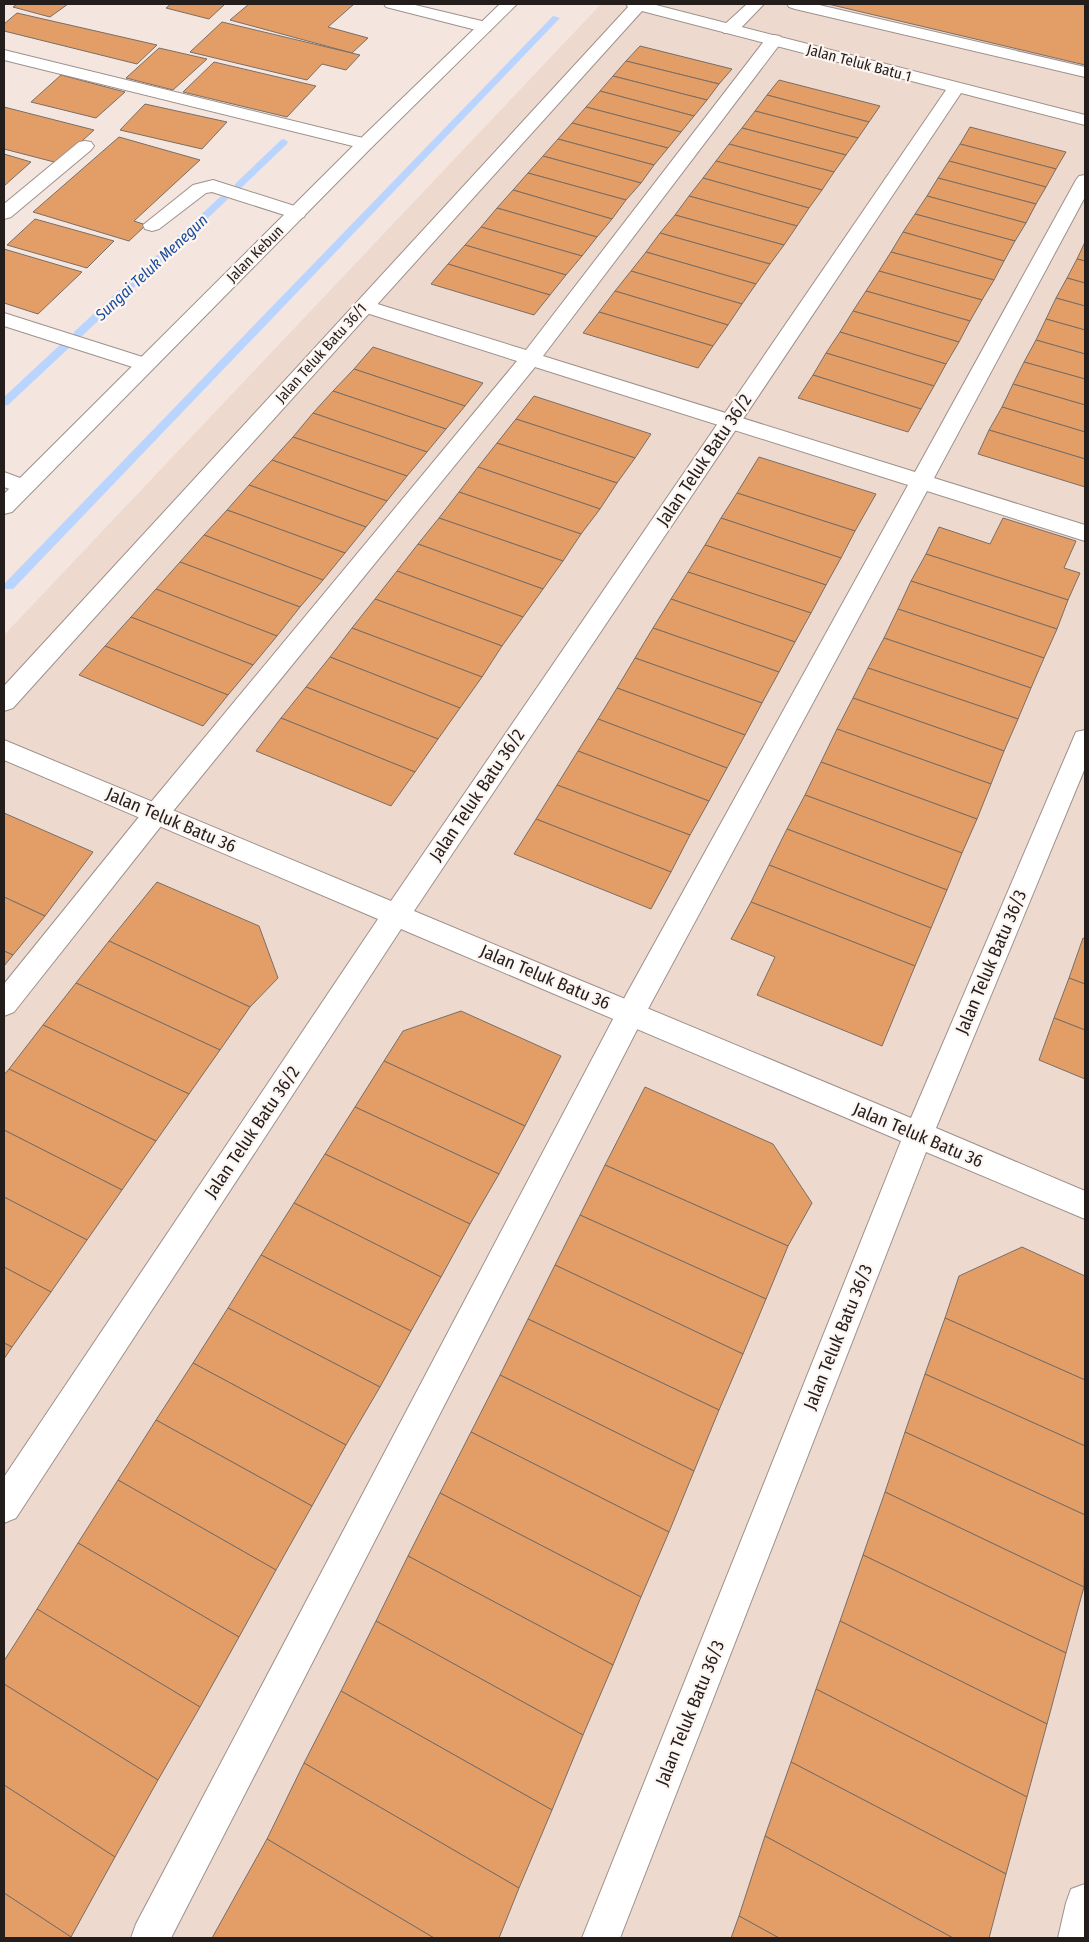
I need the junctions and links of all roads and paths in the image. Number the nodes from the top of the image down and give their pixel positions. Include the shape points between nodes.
1 (392, 4) edge
2 (509, 4) edge
3 (637, 4) edge
4 (756, 4) edge
5 (795, 4) edge
6 (484, 27) junction
7 (730, 29) junction
8 (774, 40) junction
9 (4, 55) edge
10 (1085, 72) edge
11 (956, 88) junction
12 (1085, 120) edge
13 (365, 144) junction
14 (85, 146) dead end
15 (1085, 180) edge
16 (4, 213) edge
17 (297, 213) junction
18 (152, 225) dead end
19 (364, 306) junction
20 (4, 319) edge
21 (530, 359) junction
22 (145, 364) junction
23 (730, 422) junction
24 (919, 481) junction
25 (14, 483) edge
26 (4, 507) edge
27 (1085, 533) edge
28 (4, 702) edge
29 (1085, 739) edge
30 (4, 750) edge
31 (156, 814) junction
32 (396, 915) junction
33 (4, 1004) edge
34 (631, 1014) junction
35 (918, 1135) junction
36 (1085, 1205) edge
37 (4, 1506) edge
38 (1085, 1902) edge
39 (150, 1938) edge
40 (601, 1938) edge
41 (1077, 1938) edge

1 - 6 street
2 - 6 street, Jalan Kebun
3 - 7 street, Jalan Teluk Batu 1
3 - 19 street, Jalan Teluk Batu 36/1
4 - 7 street
5 - 10 street
6 - 13 street, Jalan Kebun
7 - 8 street, Jalan Teluk Batu 1
8 - 11 street, Jalan Teluk Batu 1
8 - 21 street
9 - 13 street
11 - 12 street, Jalan Teluk Batu 1
11 - 23 street, Jalan Teluk Batu 36/2
13 - 17 street, Jalan Kebun
14 - 16 street
15 - 24 street
17 - 18 street via 213,186 200,189
17 - 22 street, Jalan Kebun
19 - 21 street
19 - 28 street, Jalan Teluk Batu 36/1
20 - 22 street
21 - 23 street
21 - 31 street
22 - 25 street, Jalan Kebun
23 - 24 street
23 - 32 street, Jalan Teluk Batu 36/2
24 - 27 street
24 - 34 street
25 - 26 street, Jalan Kebun
29 - 35 street, Jalan Teluk Batu 36/3
30 - 31 street, Jalan Teluk Batu 36
31 - 32 street, Jalan Teluk Batu 36
31 - 33 street
32 - 34 street, Jalan Teluk Batu 36
32 - 37 street, Jalan Teluk Batu 36/2
34 - 35 street, Jalan Teluk Batu 36
34 - 39 street
35 - 36 street, Jalan Teluk Batu 36
35 - 40 street, Jalan Teluk Batu 36/3
38 - 41 street

